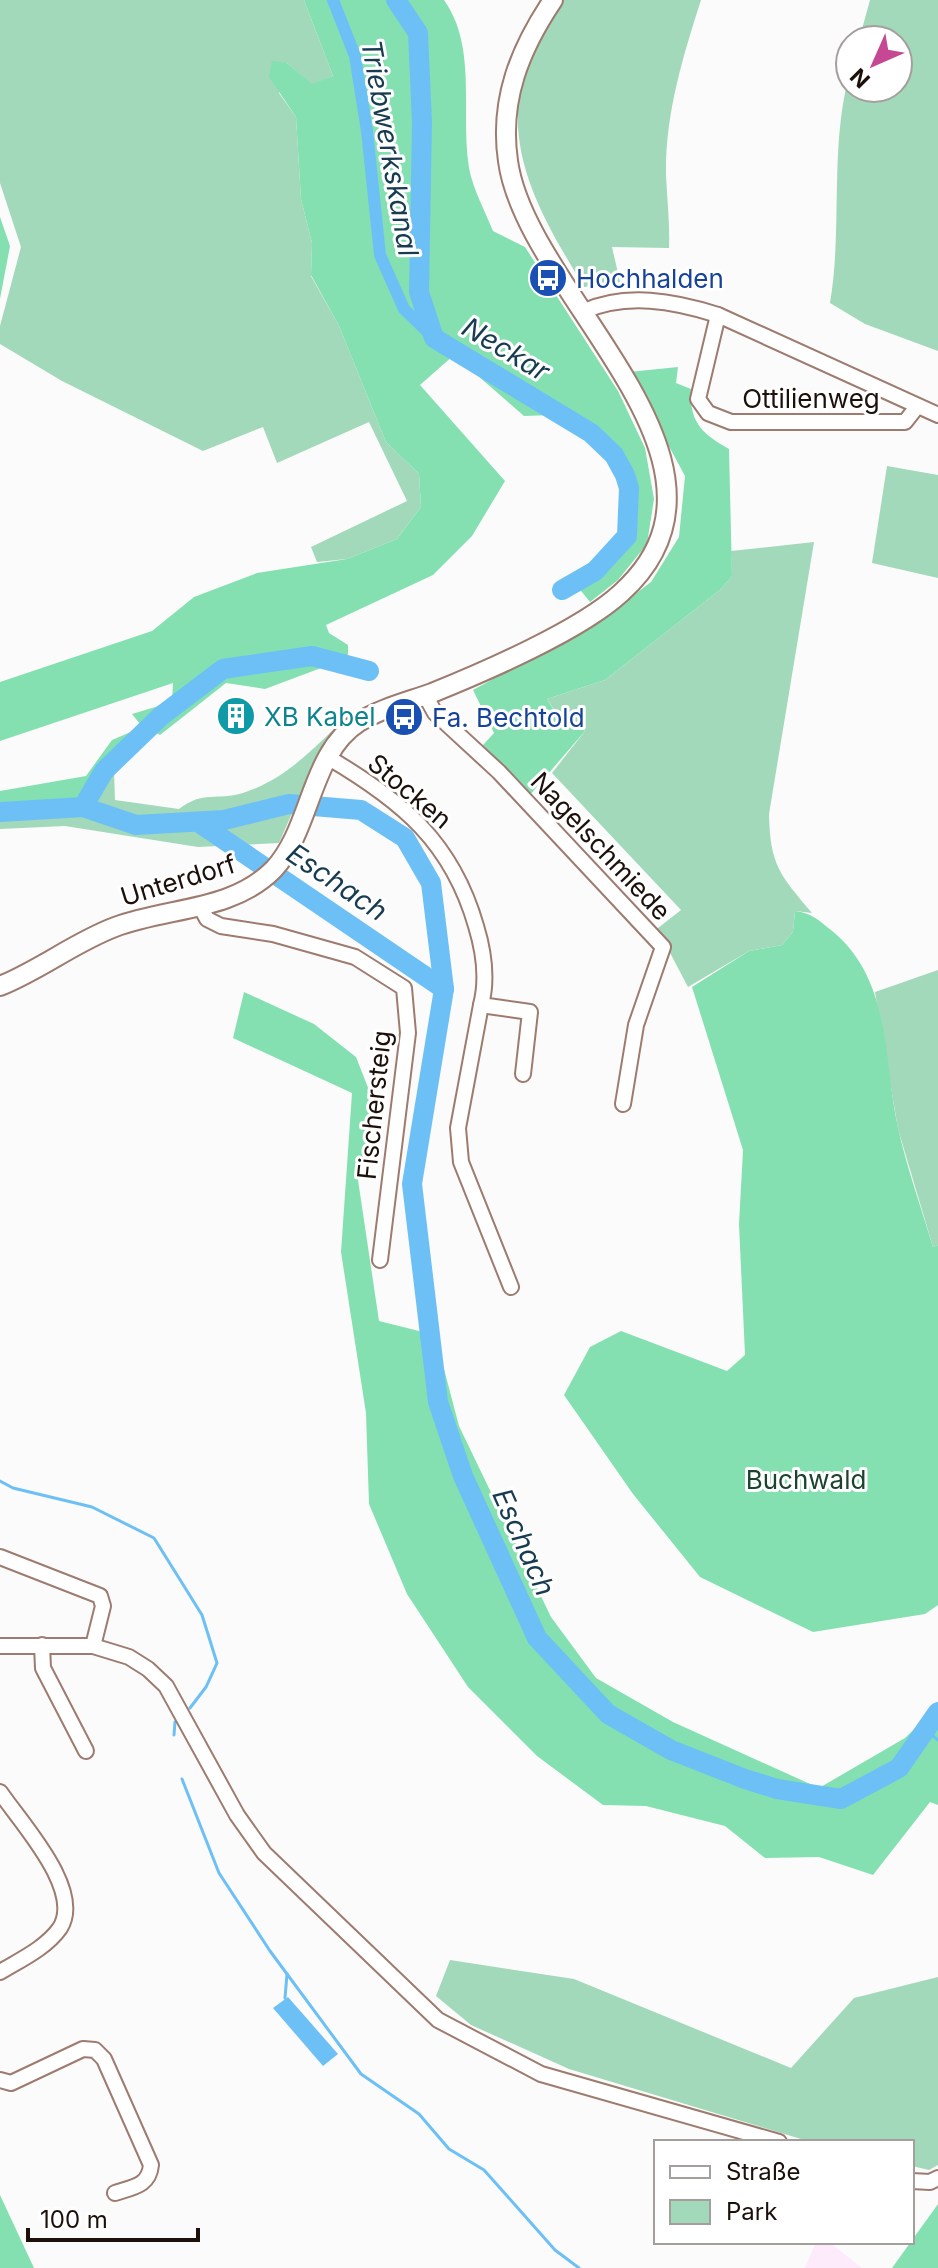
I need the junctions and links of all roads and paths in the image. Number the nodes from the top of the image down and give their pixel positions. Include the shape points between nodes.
1 (553, 0) edge
2 (582, 312) junction
3 (718, 315) junction
4 (916, 408) junction
5 (938, 415) edge
6 (425, 695) junction
7 (329, 758) junction
8 (200, 906) junction
9 (0, 986) edge
10 (481, 1005) junction
11 (523, 1074) dead end
12 (623, 1104) dead end
13 (380, 1260) dead end
14 (511, 1287) dead end
15 (0, 1557) edge
16 (42, 1645) junction
17 (0, 1646) edge
18 (93, 1646) junction
19 (86, 1751) dead end
20 (0, 1792) edge
21 (0, 1972) edge
22 (0, 2080) edge
23 (772, 2140) edge
24 (938, 2178) edge
25 (914, 2181) edge
26 (115, 2193) dead end

1 - 2 street, Unterdorf via 516,63 506,127 508,161 534,232
2 - 3 street via 618,300 681,303
2 - 6 street, Unterdorf via 658,443 666,477 664,522 644,569 620,594 477,674
3 - 4 street
3 - 4 street, Ottilienweg via 698,399 717,418 745,423 905,422
4 - 5 street
6 - 7 street, Unterdorf via 355,725
6 - 12 street, Nagelschmiede via 435,713 499,772 663,947 636,1025
7 - 8 street, Unterdorf via 302,820 268,874 233,896
7 - 10 street, Stocken via 395,802 449,859 484,951
8 - 9 street, Unterdorf via 115,927
8 - 13 street, Fischersteig via 207,919 221,926 355,957 404,988 408,1033
10 - 11 street via 530,1012
10 - 14 street, Stocken via 458,1128 461,1162
15 - 18 street via 100,1596 103,1606
16 - 17 street
16 - 18 street
16 - 19 street via 43,1668
18 - 23 street via 129,1657 166,1686 237,1815 264,1853 438,2020 541,2074
20 - 21 street via 60,1879 66,1908 60,1927 40,1947
22 - 26 street via 11,2083 83,2049 95,2050 104,2059 151,2165 143,2184
24 - 25 street

